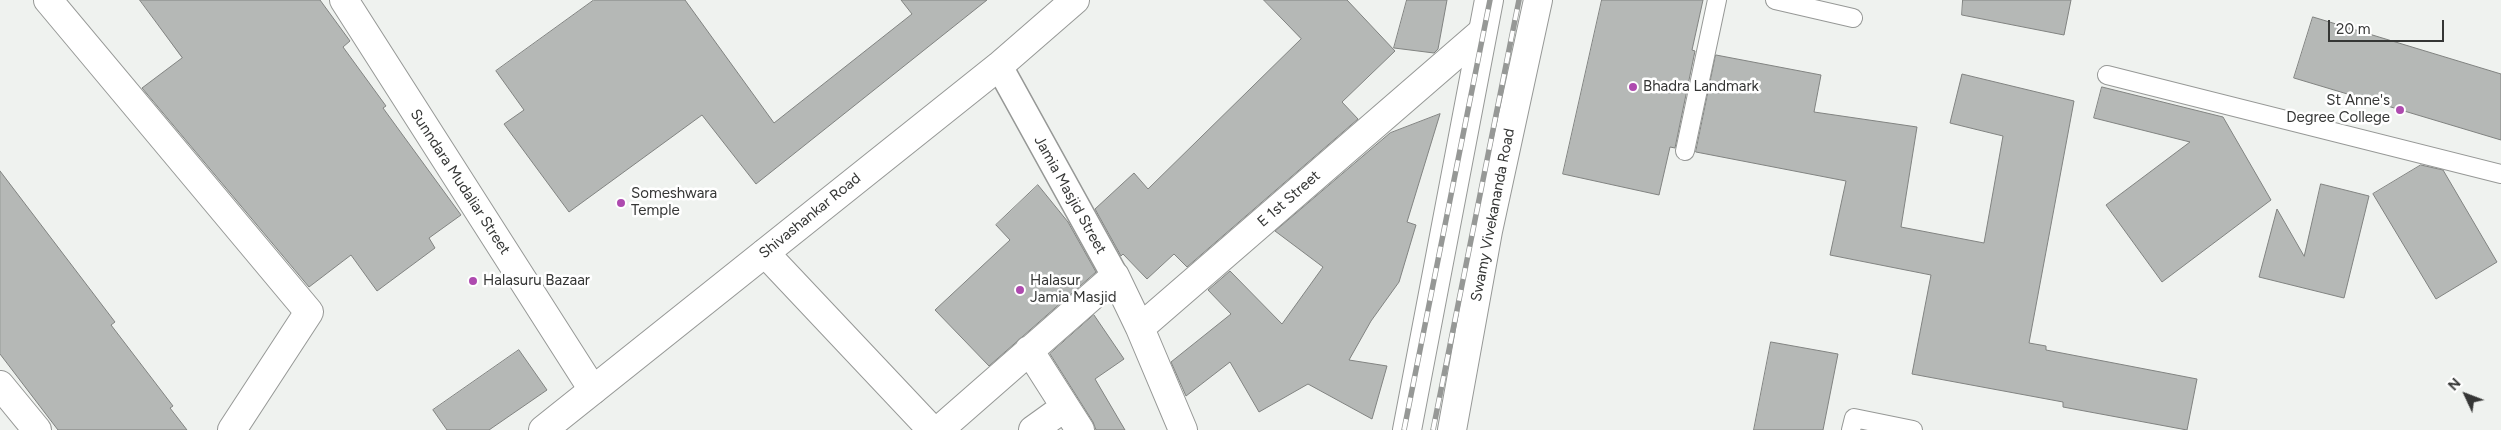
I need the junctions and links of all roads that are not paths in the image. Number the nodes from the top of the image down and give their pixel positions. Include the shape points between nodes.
1 (48, 0) edge
2 (344, 0) edge
3 (1075, 0) edge
4 (1489, 0) edge
5 (1538, 0) edge
6 (1717, 0) edge
7 (1775, 0) edge
8 (1853, 18) dead end
9 (1482, 32) junction
10 (999, 66) junction
11 (2107, 75) dead end
12 (1685, 151) dead end
13 (2501, 174) edge
14 (765, 253) junction
15 (1115, 276) junction
16 (1140, 328) junction
17 (1029, 350) junction
18 (0, 385) edge
19 (593, 390) junction
20 (1065, 407) junction
21 (37, 430) edge
22 (232, 430) edge
23 (543, 430) edge
24 (932, 430) edge
25 (939, 430) edge
26 (1033, 430) edge
27 (1080, 430) edge
28 (1183, 430) edge
29 (1407, 430) edge
30 (1452, 430) edge
31 (1852, 430) edge
32 (1913, 430) edge

1 - 22 street via 308,312
2 - 19 street, Sunndara Mudaliar Street
3 - 10 street, Shivashankar Road
4 - 9 street
5 - 30 street, Swamy Vivekananda Road via 1488,231
6 - 12 lane
7 - 8 lane
9 - 16 street, E 1st Street
9 - 29 street
10 - 14 street, Shivashankar Road
10 - 15 street, Jamia Masjid Street
11 - 13 lane
14 - 19 street, Shivashankar Road
14 - 24 street
15 - 16 street
15 - 17 street
16 - 28 street
17 - 20 street
17 - 25 street
18 - 21 street
19 - 23 street, Shivashankar Road
20 - 26 street
20 - 27 street
31 - 32 lane via 1854,418

